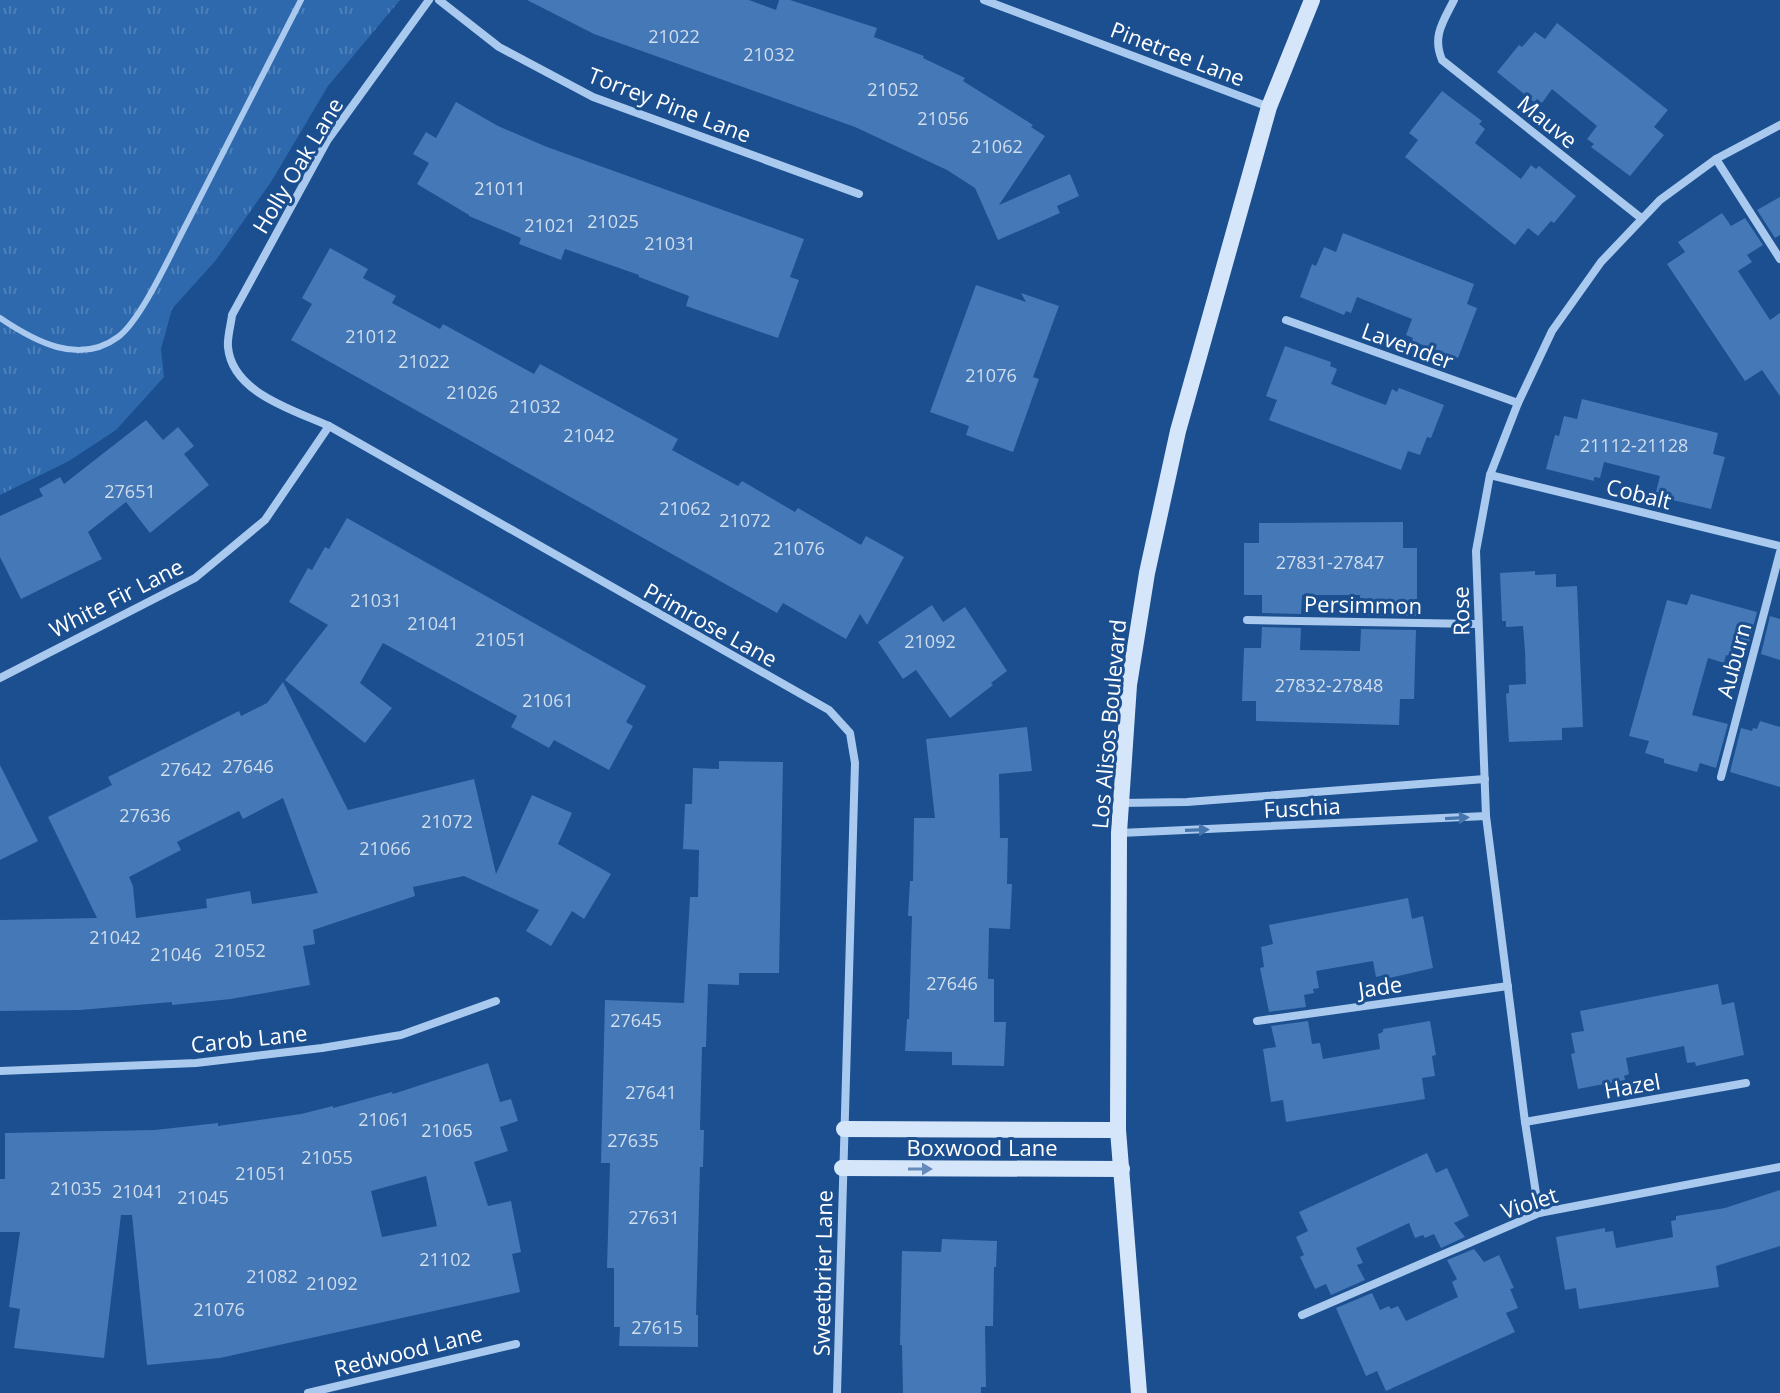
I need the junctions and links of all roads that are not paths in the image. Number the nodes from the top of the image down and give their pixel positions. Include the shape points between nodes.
1 (301, 0) edge
2 (429, 0) edge
3 (439, 0) edge
4 (984, 0) edge
5 (1312, 0) edge
6 (1454, 0) edge
7 (1269, 107) junction
8 (1780, 125) edge
9 (1716, 159) junction
10 (859, 194) dead end
11 (1641, 218) junction
12 (1780, 259) edge
13 (232, 315) joint
14 (0, 318) edge
15 (1286, 320) dead end
16 (1518, 403) junction
17 (329, 426) junction
18 (1490, 475) junction
19 (1780, 546) edge
20 (1780, 552) edge
21 (1247, 620) dead end
22 (1478, 624) junction
23 (0, 678) edge
24 (1721, 777) dead end
25 (1485, 779) junction
26 (1121, 803) junction
27 (1486, 816) junction
28 (1119, 833) junction
29 (1508, 986) junction
30 (496, 1001) dead end
31 (1257, 1021) dead end
32 (0, 1071) edge
33 (1746, 1083) dead end
34 (1525, 1122) junction
35 (844, 1129) junction
36 (1118, 1130) junction
37 (842, 1161) junction
38 (1780, 1167) edge
39 (1122, 1169) junction
40 (1539, 1213) junction
41 (1302, 1315) dead end
42 (516, 1344) dead end
43 (1139, 1386) edge
44 (308, 1393) edge
45 (837, 1393) edge
46 (1151, 1393) edge

1 - 14 lane via 159,278 129,326 101,346 69,350 30,338
2 - 13 street, Holly Oak Lane via 327,141
3 - 10 street, Torrey Pine Lane via 499,47 593,97
4 - 7 street, Pinetree Lane
5 - 7 main road, Los Alisos Boulevard
6 - 11 street, Mauve via 1436,35 1442,60
7 - 26 main road, Los Alisos Boulevard via 1178,431 1147,573 1129,685
8 - 9 street, Rose
9 - 11 street, Rose
9 - 12 street
11 - 16 street, Rose via 1601,262 1552,331
13 - 17 street, Primrose Lane via 228,348 237,373 257,392
15 - 16 street, Lavender
16 - 18 street, Rose
17 - 23 street, White Fir Lane via 265,520 195,578
17 - 35 street, Primrose Lane via 829,710 850,733 855,763
18 - 19 street, Cobalt
18 - 22 street, Rose via 1476,551
20 - 24 street, Auburn
21 - 22 street, Persimmon
22 - 25 street, Rose
25 - 26 street, Fuschia
25 - 27 street, Rose
26 - 28 main road, Los Alisos Boulevard
28 -> 27 street, Fuschia
27 - 29 street, Rose
28 - 36 main road, Los Alisos Boulevard
29 - 31 street, Jade
29 - 34 street, Rose
30 - 32 street, Carob Lane via 401,1035 322,1048 196,1063
33 - 34 street, Hazel
34 - 40 street, Rose
35 - 36 main road, Boxwood Lane
35 - 37 street, Primrose Lane
36 - 39 main road, Los Alisos Boulevard
37 -> 39 main road, Boxwood Lane
37 - 45 street, Sweetbrier Lane
38 - 40 street, Violet
39 - 43 main road, Los Alisos Boulevard
40 - 41 street, Violet
42 - 44 street, Redwood Lane
43 - 46 main road, Los Alisos Boulevard

